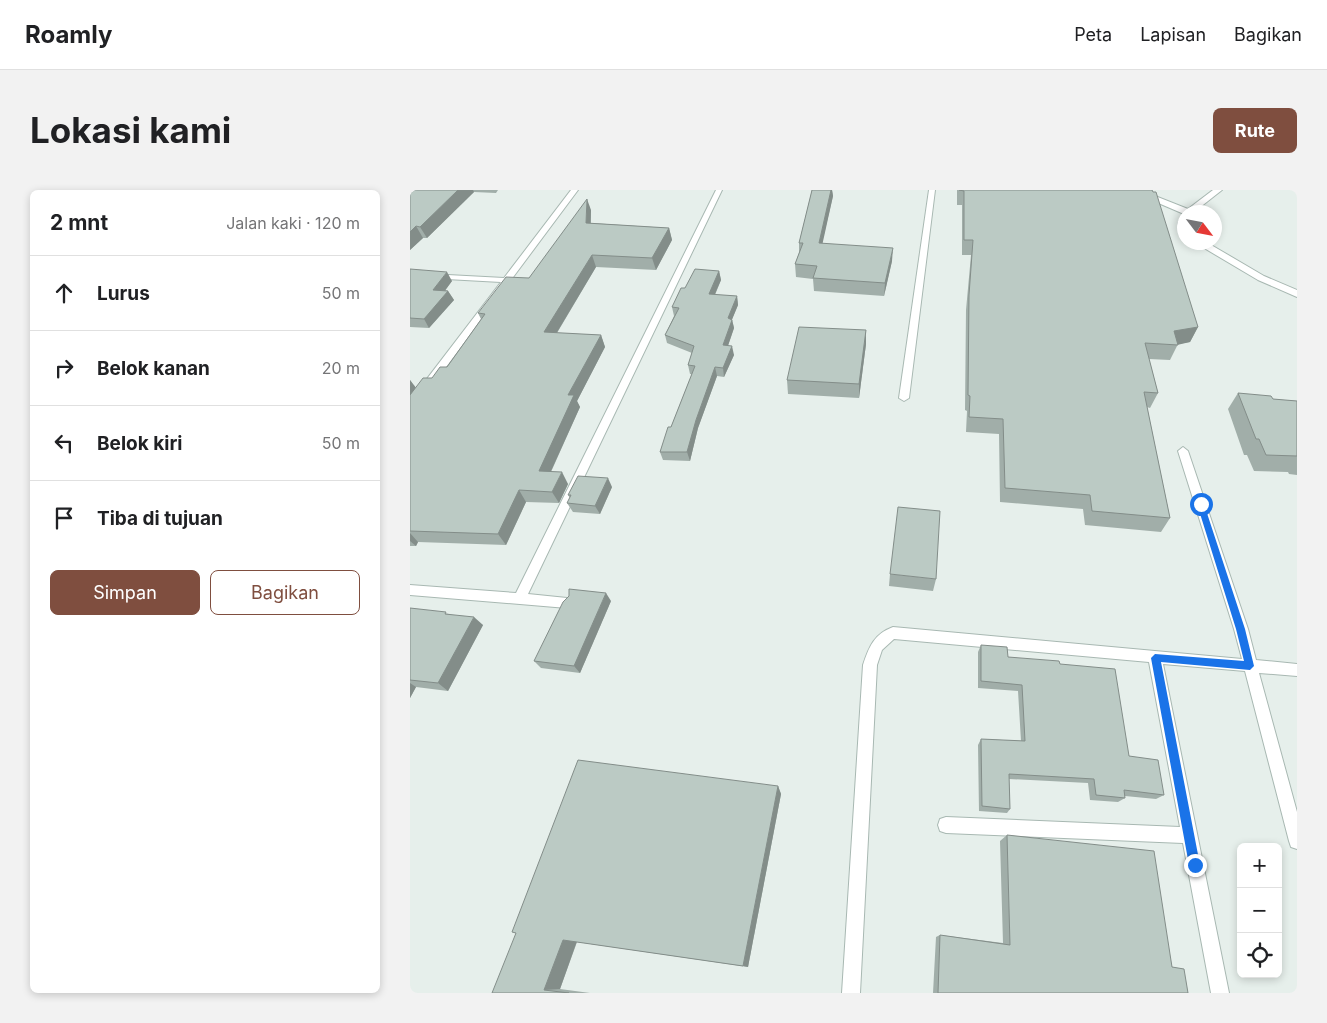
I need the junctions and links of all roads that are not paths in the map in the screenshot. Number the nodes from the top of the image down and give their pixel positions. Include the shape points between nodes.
1 (574, 190) edge
2 (719, 190) edge
3 (932, 190) edge
4 (1132, 190) edge
5 (1218, 190) edge
6 (1198, 205) edge
7 (1177, 208) edge
8 (1212, 250) edge
9 (410, 275) edge
10 (504, 280) junction
11 (1297, 294) edge
12 (904, 398) dead end
13 (410, 408) edge
14 (1184, 450) dead end
15 (410, 590) edge
16 (520, 598) junction
17 (567, 603) edge
18 (1155, 658) junction
19 (1250, 666) junction
20 (1297, 670) edge
21 (946, 825) dead end
22 (1189, 835) junction
23 (1297, 841) edge
24 (851, 993) edge
25 (1220, 993) edge

1 - 10 lane
2 - 16 lane
3 - 12 lane
4 - 7 street
5 - 6 street
8 - 11 street
9 - 10 lane
10 - 13 lane
14 - 19 lane
15 - 16 lane
16 - 17 lane
18 - 19 lane
18 - 22 lane
18 - 24 lane via 893,633 878,643 870,666
19 - 20 lane
19 - 23 lane
21 - 22 lane
22 - 25 lane

